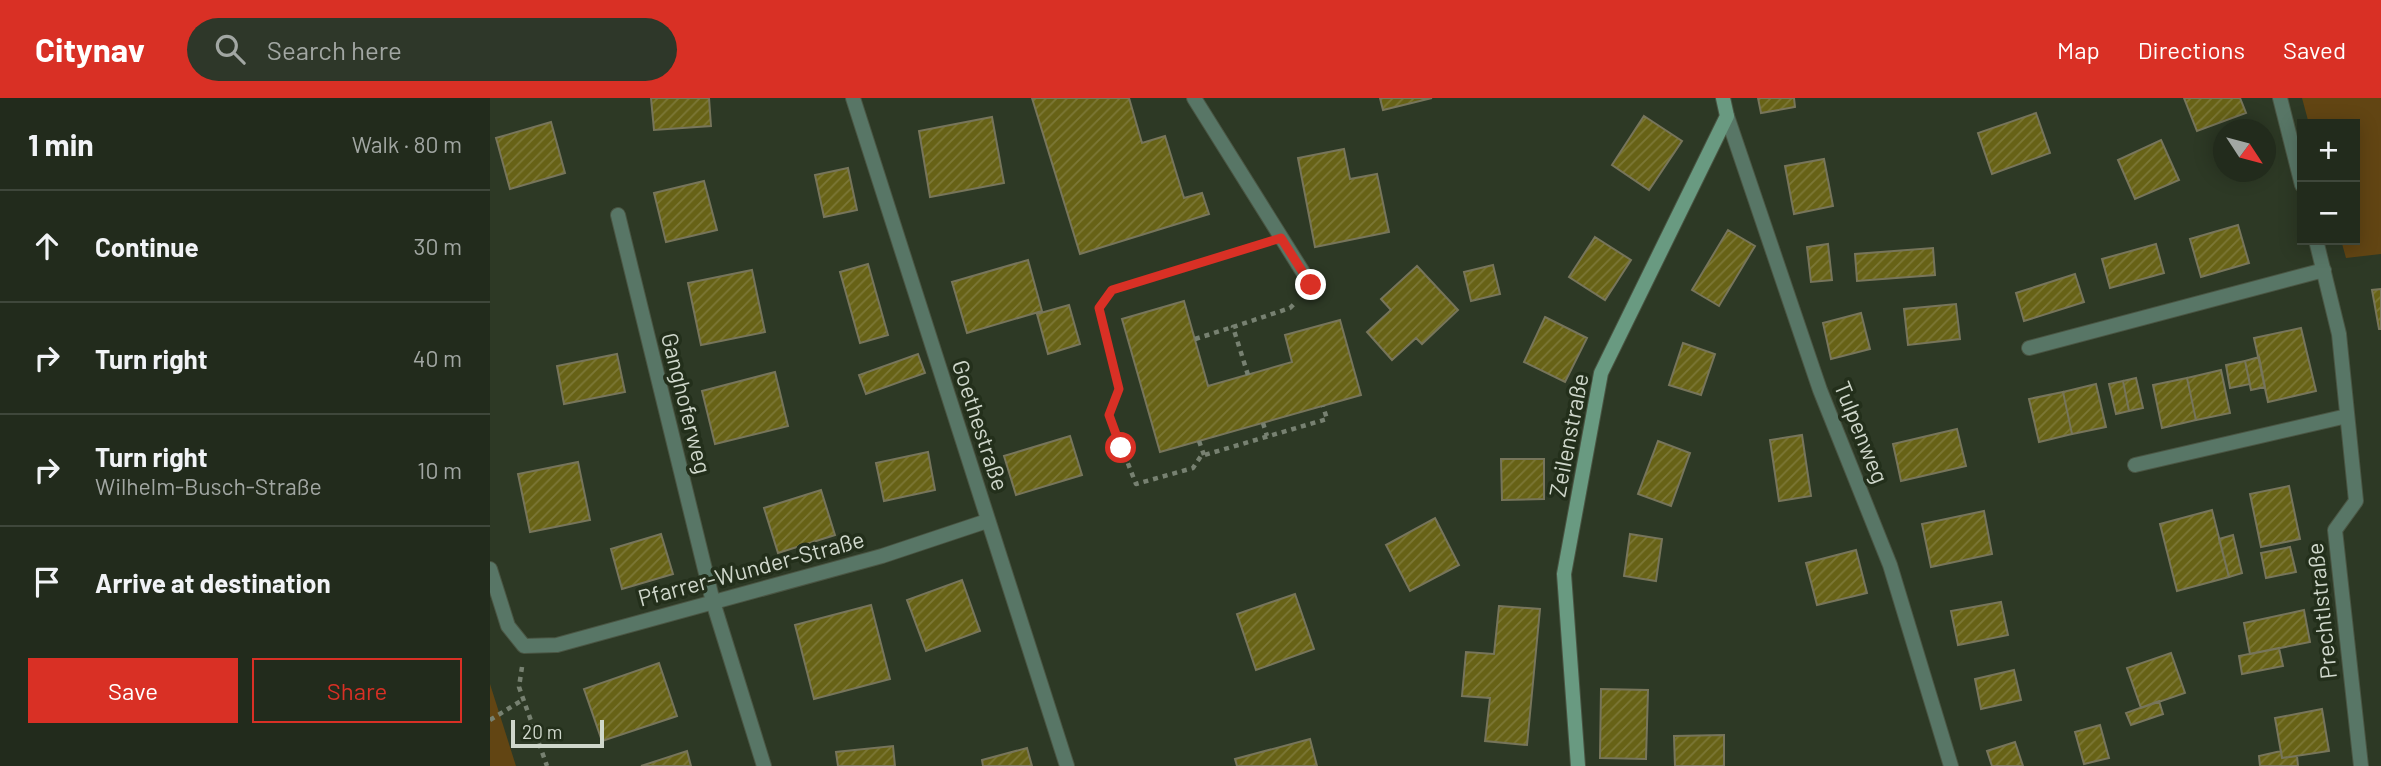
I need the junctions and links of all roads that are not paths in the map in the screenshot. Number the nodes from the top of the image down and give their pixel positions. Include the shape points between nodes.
1 (853, 98) edge
2 (1194, 98) edge
3 (1723, 98) edge
4 (2280, 98) edge
5 (1727, 116) junction
6 (2301, 182) edge
7 (618, 215) dead end
8 (2317, 245) edge
9 (2324, 270) junction
10 (1311, 285) road end
11 (2029, 348) dead end
12 (2347, 416) junction
13 (2135, 465) dead end
14 (987, 521) junction
15 (490, 569) edge
16 (713, 602) junction
17 (764, 766) edge
18 (1067, 766) edge
19 (1578, 766) edge
20 (1951, 766) edge
21 (2361, 766) edge

1 - 14 street, Goethestraße
2 - 10 street
3 - 5 street
4 - 6 street
5 - 19 street, Zeilenstraße via 1601,373 1564,574
5 - 20 street, Tulpenweg via 1820,390 1890,565
7 - 16 street, Ganghoferweg
8 - 9 street, Prechtlstraße
9 - 11 street
9 - 12 street, Prechtlstraße via 2339,334
12 - 13 street
12 - 21 street, Prechtlstraße via 2356,501 2335,530
14 - 16 street, Pfarrer-Wunder-Straße via 882,556
14 - 18 street, Goethestraße
15 - 16 street, Pfarrer-Wunder-Straße via 508,626 524,646 557,645
16 - 17 street, Ganghoferweg

